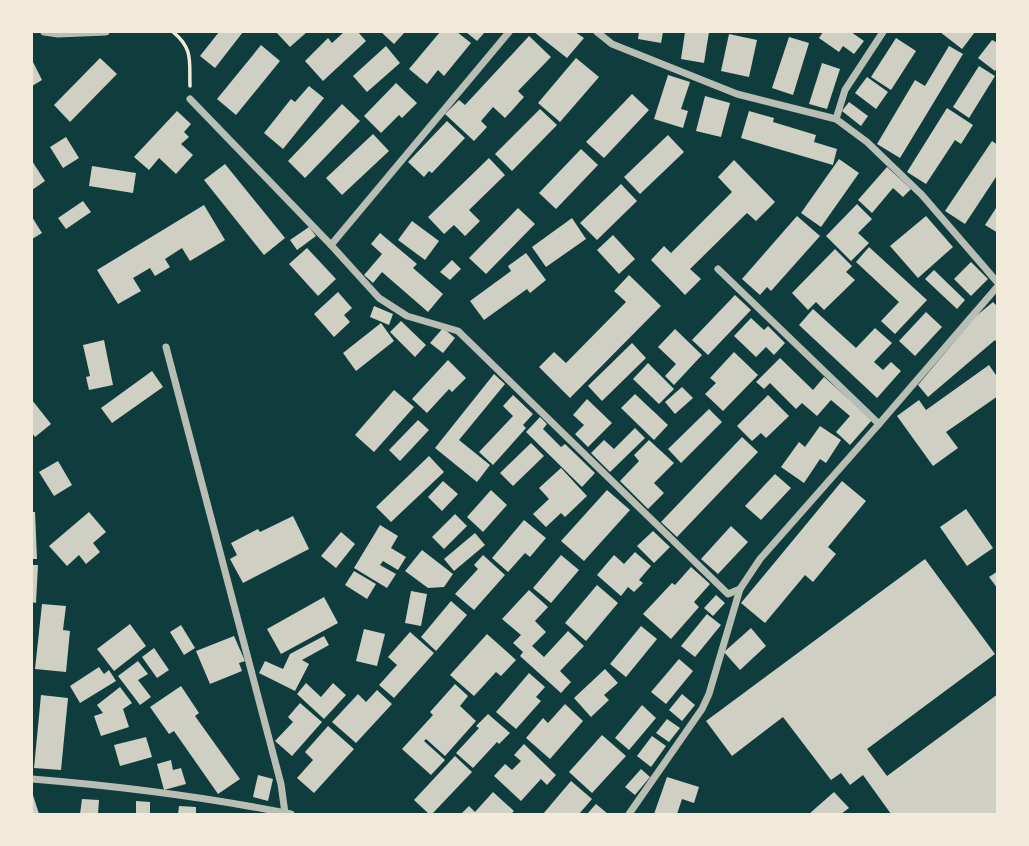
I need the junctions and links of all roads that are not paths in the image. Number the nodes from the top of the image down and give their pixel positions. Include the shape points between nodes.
1 (44, 32) edge
2 (106, 32) edge
3 (509, 32) edge
4 (597, 32) edge
5 (883, 32) edge
6 (190, 99) road end
7 (836, 119) junction
8 (331, 245) junction
9 (718, 269) dead end
10 (998, 284) edge
11 (166, 347) dead end
12 (879, 424) junction
13 (740, 589) junction
14 (32, 779) edge
15 (288, 814) edge
16 (629, 814) edge

1 - 2 street
3 - 8 street
4 - 7 street via 612,44 737,94
5 - 7 street via 845,90
6 - 8 street
7 - 10 street via 922,195
8 - 13 street via 379,298 407,316 458,331 729,594
9 - 12 street
10 - 12 street
11 - 15 street
12 - 13 street via 760,559
13 - 16 street via 702,709
14 - 15 street

